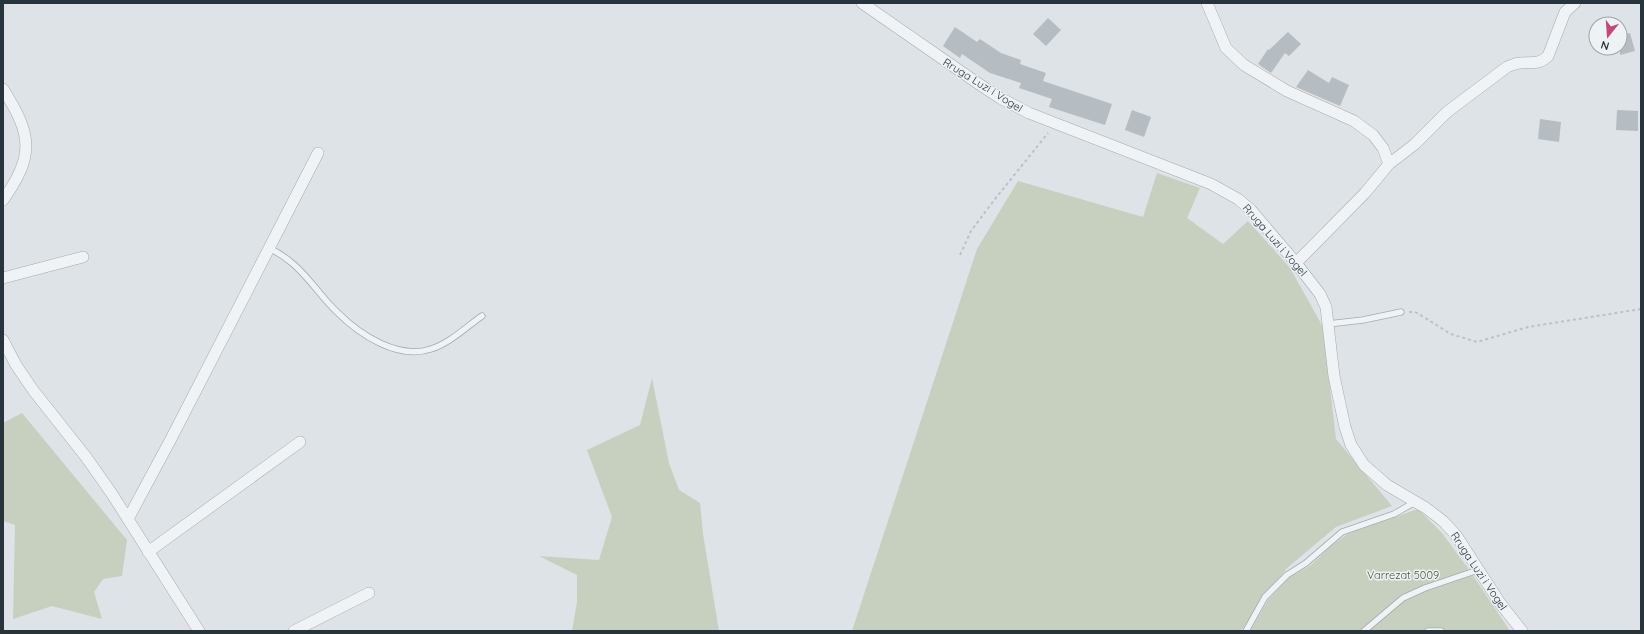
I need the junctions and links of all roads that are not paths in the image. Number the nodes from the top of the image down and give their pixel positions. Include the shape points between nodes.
1 (862, 3) edge
2 (1207, 3) edge
3 (1575, 3) edge
4 (3, 89) edge
5 (318, 153) dead end
6 (1389, 164) junction
7 (3, 200) edge
8 (269, 248) junction
9 (83, 257) dead end
10 (1296, 263) junction
11 (3, 278) edge
12 (1401, 312) road end
13 (482, 316) dead end
14 (1328, 324) junction
15 (3, 340) edge
16 (300, 442) dead end
17 (1416, 502) junction
18 (128, 519) junction
19 (148, 552) junction
20 (1478, 570) junction
21 (369, 593) dead end
22 (199, 631) edge
23 (294, 631) edge
24 (1246, 631) edge
25 (1364, 631) edge
26 (1428, 631) edge
27 (1441, 631) edge
28 (1522, 631) edge

1 - 10 street, Rruga Luzi i Vogel via 1000,98 1055,124 1225,191 1251,210
2 - 6 street via 1226,48 1244,65 1287,91 1354,121 1373,135 1383,148
3 - 6 street via 1565,12 1553,46 1543,61 1508,66 1447,112 1416,144
4 - 7 street via 22,122 27,149 20,174
5 - 8 street
6 - 10 street via 1365,193
8 - 13 lane via 293,264 352,326 391,348 418,352 432,349
8 - 18 street
9 - 11 street
10 - 14 street, Rruga Luzi i Vogel via 1320,294 1326,307
12 - 14 lane
14 - 17 street, Rruga Luzi i Vogel via 1334,376 1351,445 1364,465 1386,485
15 - 18 street via 32,390 86,457
16 - 19 street
17 - 20 street, Rruga Luzi i Vogel via 1443,521 1456,535
17 - 24 lane via 1394,514 1342,532 1306,563 1287,574 1265,597
18 - 19 street
19 - 22 street
20 - 25 lane via 1403,598
20 - 28 street, Rruga Luzi i Vogel
21 - 23 street
26 - 27 lane

